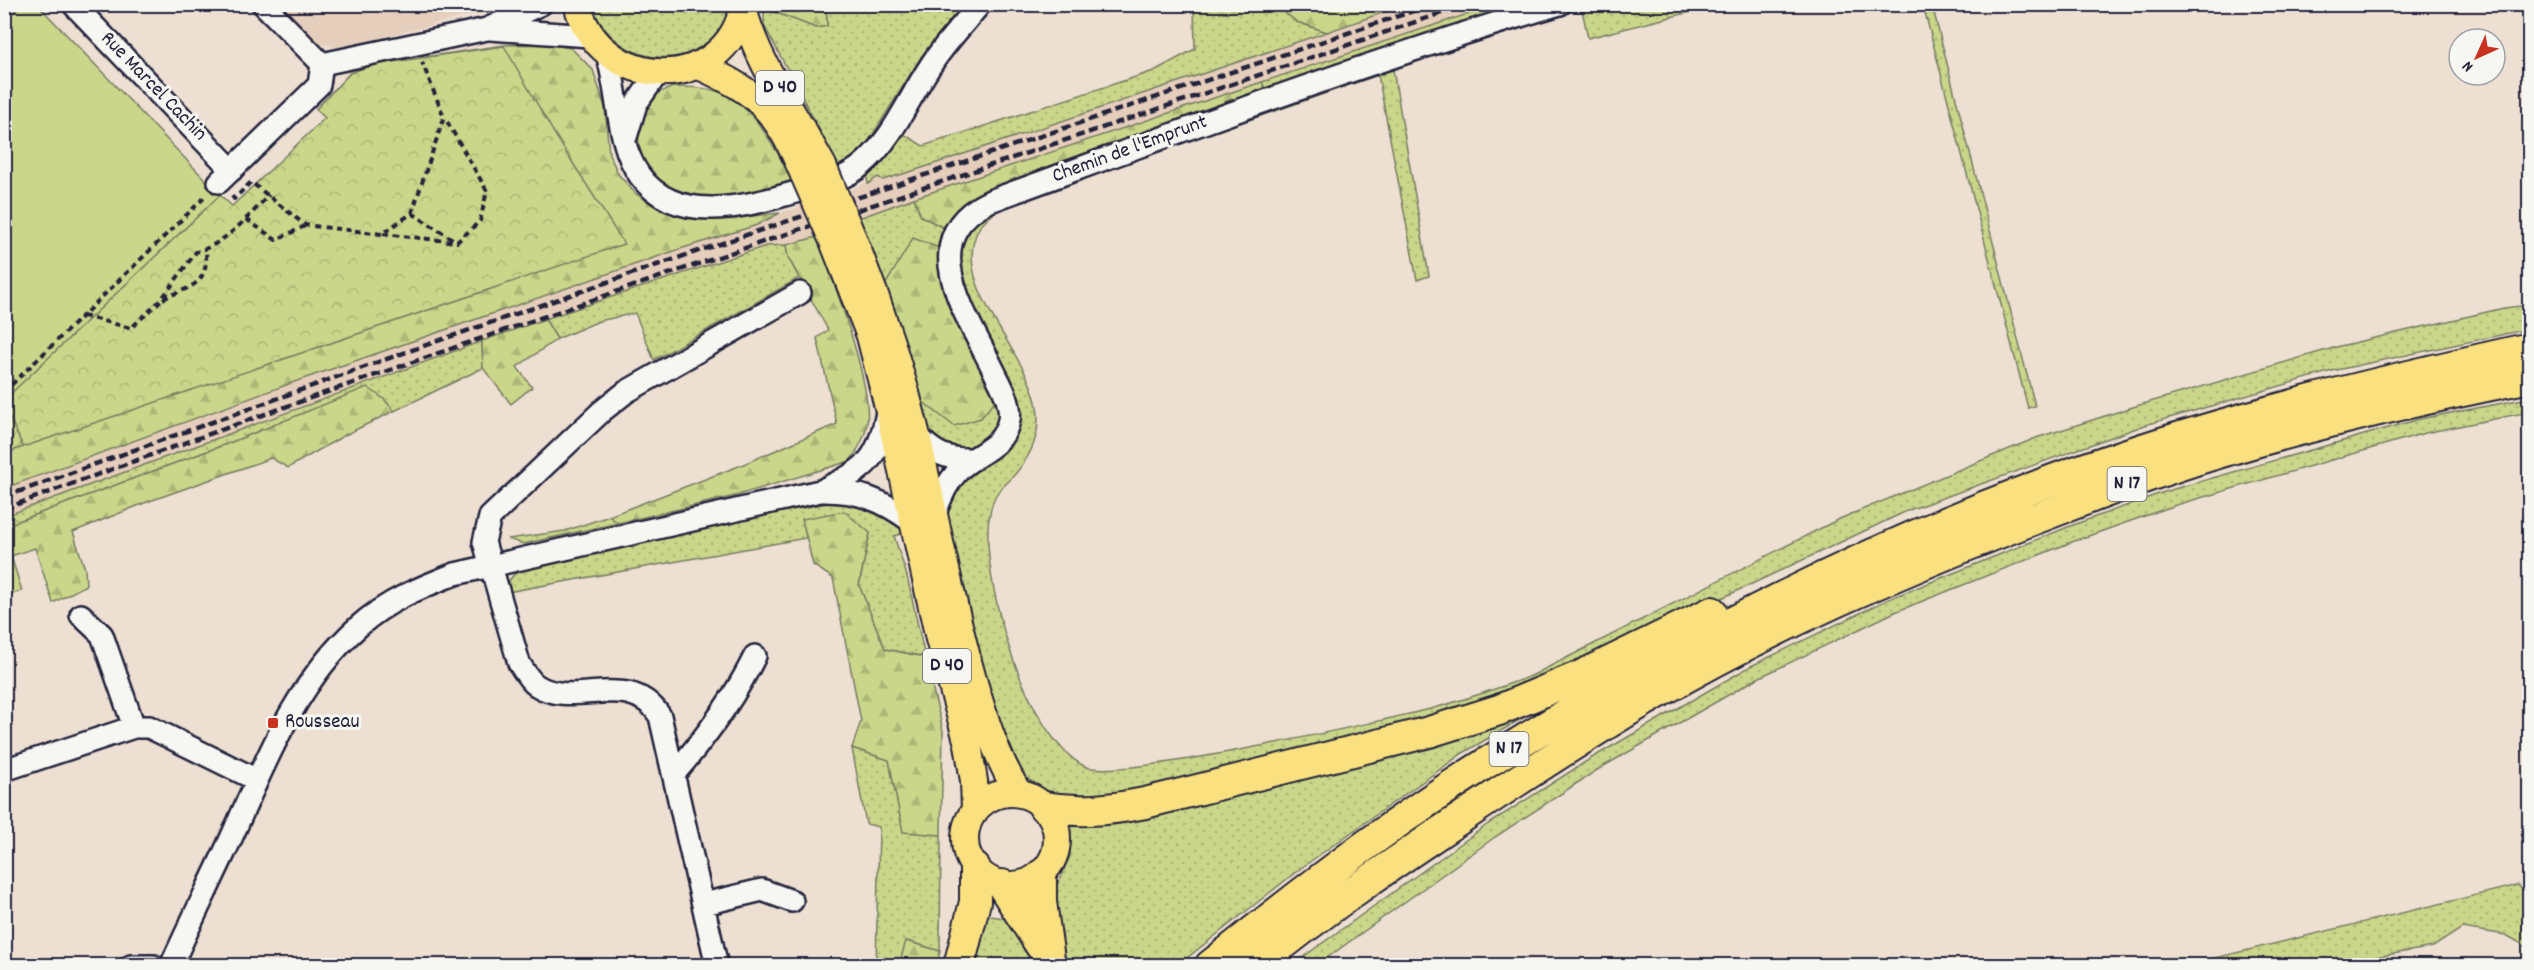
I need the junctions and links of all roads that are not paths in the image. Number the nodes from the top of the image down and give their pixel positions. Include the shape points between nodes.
1 (73, 4) edge
2 (263, 4) edge
3 (541, 4) edge
4 (577, 4) edge
5 (980, 4) edge
6 (1560, 4) edge
7 (744, 6) edge
8 (487, 28) junction
9 (599, 45) junction
10 (322, 64) junction
11 (697, 65) junction
12 (657, 74) junction
13 (625, 141) junction
14 (813, 171) junction
15 (842, 239) junction
16 (800, 293) dead end
17 (2529, 348) edge
18 (2529, 376) edge
19 (888, 408) junction
20 (916, 434) junction
21 (974, 459) junction
22 (820, 491) junction
23 (923, 520) junction
24 (491, 566) junction
25 (1835, 573) junction
26 (81, 615) dead end
27 (755, 656) dead end
28 (134, 727) junction
29 (4, 770) edge
30 (674, 774) junction
31 (257, 780) junction
32 (1031, 801) junction
33 (975, 810) junction
34 (975, 868) junction
35 (1041, 875) junction
36 (1002, 885) junction
37 (792, 901) dead end
38 (704, 904) junction
39 (1049, 962) edge
40 (131, 966) edge
41 (154, 966) edge
42 (171, 966) edge
43 (717, 966) edge
44 (959, 966) edge
45 (1210, 966) edge
46 (1256, 966) edge

1 - 10 street, Rue Marcel Cachin via 225,176 319,85
2 - 10 street
3 - 8 street
4 - 9 main road
5 - 13 street via 930,65 881,145 863,165 842,179 764,201 715,210 691,207 654,190 640,176
6 - 21 street, Chemin de l'Emprunt via 1388,58 1189,128 990,201 965,215 949,246 950,276 1002,387 1010,418 1000,441
7 - 11 main road via 727,42
7 - 14 main road, D 40 via 748,29
8 - 9 street
8 - 10 street
9 - 12 main road via 629,67
9 - 13 street via 615,79
11 - 12 main road
11 - 14 main road, D 40 via 735,81 757,97
12 - 13 street via 636,104
14 - 15 main road, D 40, bridge
15 - 19 main road, D 40
15 - 20 main road, D 40 via 886,328
16 - 24 street via 652,375 602,411 490,517 484,542
17 - 25 highway, N 17 via 2383,380 2195,432 2015,495
18 - 46 highway, N 17 via 2390,406 2204,457 1954,550 1845,599 1658,693 1556,756 1315,918
19 - 22 street via 882,440 867,465
19 - 23 main road, D 40
20 - 21 street via 940,455
20 - 23 main road, D 40
21 - 23 street, Chemin de l'Emprunt via 952,478
22 - 23 street via 846,490 873,497
22 - 24 street
23 - 32 main road, D 40 via 1000,760
23 - 33 main road, D 40 via 968,744
24 - 30 street via 519,663 527,677 551,691 642,696 660,716
24 - 31 street via 455,574 416,590 359,626 312,678
25 - 32 highway via 1792,574 1585,674 1499,710 1429,732 1103,811 1071,812
25 - 45 highway, N 17 via 1644,670 1521,741 1299,894
26 - 28 street via 102,635
27 - 30 street via 740,686
28 - 29 street
28 - 31 street via 149,727
30 - 38 street
31 - 42 street
32 - 33 main road via 1002,794
32 - 35 main road via 1052,820 1057,834 1056,849
33 - 34 main road via 964,839
34 - 36 main road
34 - 44 highway via 975,902
35 - 36 main road via 1023,884
35 - 39 highway
36 - 39 highway
37 - 38 street via 762,890
38 - 43 street
40 - 41 street

